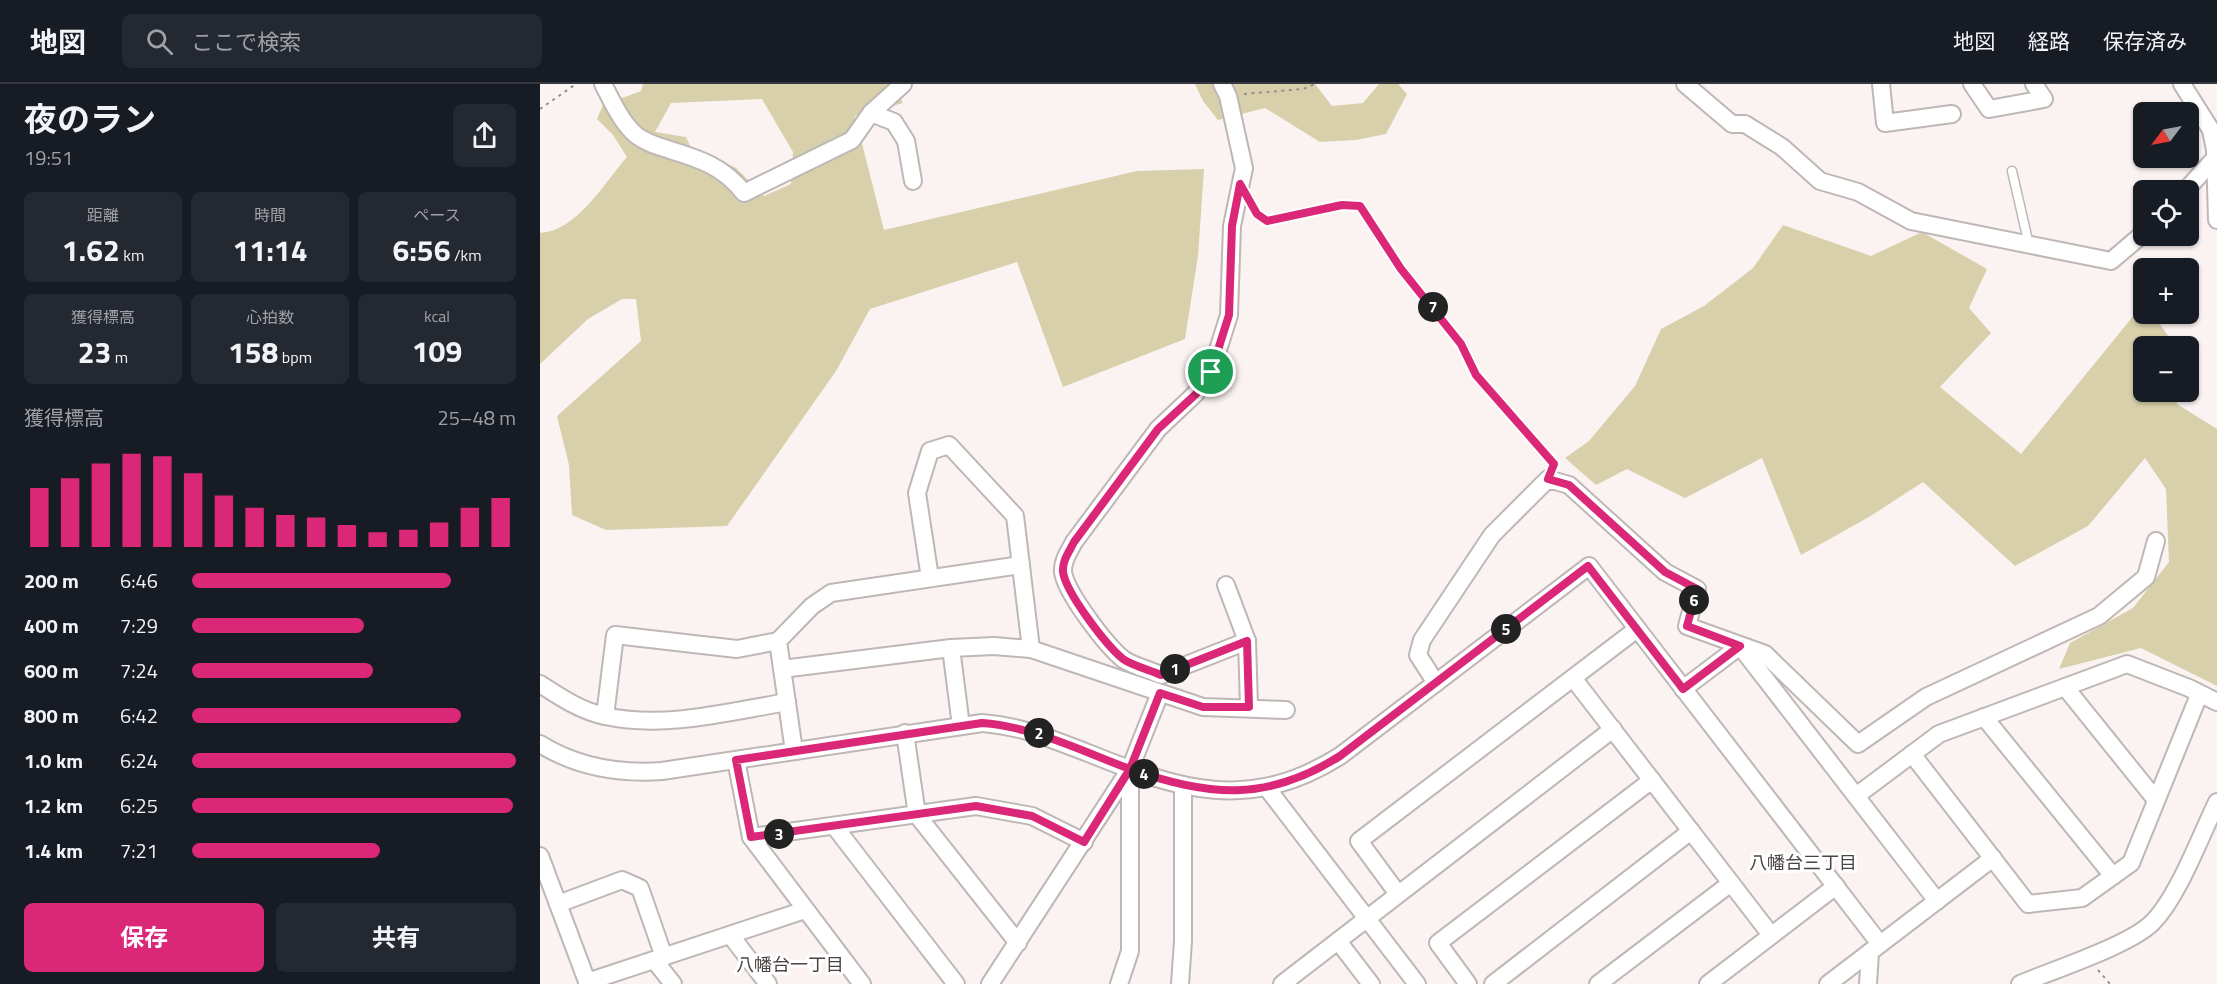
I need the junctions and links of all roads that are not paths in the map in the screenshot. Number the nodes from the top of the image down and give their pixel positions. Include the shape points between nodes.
1 (603, 84) edge
2 (903, 84) edge
3 (1685, 84) edge
4 (1881, 84) edge
5 (1972, 84) edge
6 (2034, 84) edge
7 (2182, 84) edge
8 (1225, 90) edge
9 (871, 113) junction
10 (1952, 114) dead end
11 (2215, 158) junction
12 (2012, 171) dead end
13 (2195, 180) edge
14 (913, 181) dead end
15 (2217, 220) edge
16 (2133, 242) edge
17 (2029, 245) junction
18 (2157, 541) dead end
19 (1021, 565) junction
20 (930, 578) junction
21 (1226, 585) dead end
22 (1637, 629) junction
23 (778, 641) junction
24 (1247, 641) junction
25 (1740, 646) junction
26 (951, 648) junction
27 (1031, 649) junction
28 (782, 669) junction
29 (1573, 678) junction
30 (1436, 683) junction
31 (540, 684) edge
32 (2065, 687) junction
33 (1683, 689) junction
34 (1160, 693) junction
35 (2199, 695) junction
36 (787, 702) junction
37 (2217, 702) edge
38 (1249, 707) junction
39 (1286, 710) dead end
40 (605, 716) junction
41 (1984, 717) junction
42 (961, 726) junction
43 (1613, 729) junction
44 (905, 733) junction
45 (540, 744) edge
46 (794, 751) junction
47 (1912, 754) junction
48 (736, 760) junction
49 (1130, 769) junction
50 (1652, 780) junction
51 (1183, 786) junction
52 (1267, 788) junction
53 (1856, 796) junction
54 (2157, 800) junction
55 (2217, 802) edge
56 (917, 815) junction
57 (834, 826) junction
58 (1691, 831) junction
59 (751, 837) junction
60 (1084, 842) junction
61 (540, 856) edge
62 (1992, 858) junction
63 (2113, 876) junction
64 (1731, 883) junction
65 (1836, 886) junction
66 (1398, 894) junction
67 (1937, 901) junction
68 (558, 904) junction
69 (805, 910) junction
70 (1366, 919) junction
71 (1772, 935) junction
72 (731, 936) junction
73 (1338, 941) junction
74 (1018, 943) junction
75 (1875, 948) junction
76 (660, 959) junction
77 (588, 983) edge
78 (673, 984) edge
79 (768, 984) edge
80 (862, 984) edge
81 (956, 984) edge
82 (990, 984) edge
83 (1119, 984) edge
84 (1180, 984) edge
85 (1282, 984) edge
86 (1371, 984) edge
87 (1417, 984) edge
88 (1468, 984) edge
89 (1493, 984) edge
90 (1598, 984) edge
91 (1708, 984) edge
92 (1828, 984) edge
93 (1868, 984) edge
94 (2020, 984) edge

1 - 9 street via 635,134 648,143 731,176 744,193 852,140
2 - 9 street
3 - 17 street via 1732,124 1745,124 1782,147 1820,181 1858,192 1911,221
4 - 10 street via 1885,123
5 - 6 street via 1989,109 2044,99
7 - 11 street via 2211,130
8 - 24 street via 1244,168 1232,226 1229,315 1211,372 1196,394 1158,429 1081,533 1064,563 1063,573 1081,609 1124,659 1161,675
9 - 14 street via 894,122 906,141
11 - 13 street
11 - 15 street
12 - 17 lane
16 - 17 street via 2111,261
18 - 25 street via 2146,577 2099,616 1926,697 1858,744 1765,654
19 - 20 street
19 - 20 street via 1015,516 949,445 930,451 916,493
19 - 27 street
20 - 23 street via 831,593 812,606
21 - 24 street
22 - 29 street
22 - 30 street via 1588,566
22 - 33 street
23 - 28 street
23 - 40 street via 737,649 615,634
24 - 38 street
25 - 30 street via 1687,626 1697,589 1665,572 1569,485 1548,479 1492,535 1422,640 1418,655
25 - 33 street
25 - 53 street
26 - 27 street
26 - 28 street
26 - 42 street
27 - 34 street
28 - 36 street
29 - 43 street
29 - 66 street via 1359,841
30 - 52 street via 1320,769
31 - 40 street via 570,703
32 - 35 street via 2132,664
32 - 41 street
32 - 54 street
33 - 65 street
34 - 38 street via 1203,707
34 - 49 street
35 - 37 street
35 - 54 street
36 - 40 street via 665,722
36 - 46 street
38 - 39 street
41 - 47 street via 1939,734
41 - 63 street
42 - 44 street
42 - 49 street via 1010,725
43 - 50 street
43 - 66 street
44 - 46 street
44 - 56 street
45 - 48 street via 573,760 629,773
46 - 48 street
47 - 53 street
47 - 62 street
48 - 59 street
49 - 51 street
49 - 60 street
49 - 83 street via 1130,951
50 - 58 street
50 - 88 street via 1438,944
51 - 52 street via 1209,790
51 - 84 street
52 - 70 street
53 - 67 street
54 - 63 street via 2131,863
55 - 94 street via 2175,888 2153,922 2123,942
56 - 57 street
56 - 60 street via 976,806 1007,810 1032,816
56 - 74 street
57 - 59 street
57 - 81 street
58 - 64 street
58 - 89 street
59 - 69 street
60 - 74 street
61 - 68 street
62 - 63 street via 2028,904 2082,898
62 - 67 street
64 - 71 street
64 - 90 street
65 - 71 street
65 - 75 street
66 - 70 street
67 - 75 street
68 - 76 street via 622,880 639,888
68 - 77 street
69 - 72 street
69 - 80 street
70 - 73 street
70 - 87 street
71 - 91 street
72 - 76 street
72 - 79 street
73 - 85 street
73 - 86 street
74 - 82 street
75 - 92 street
75 - 93 street
76 - 77 street
76 - 78 street

